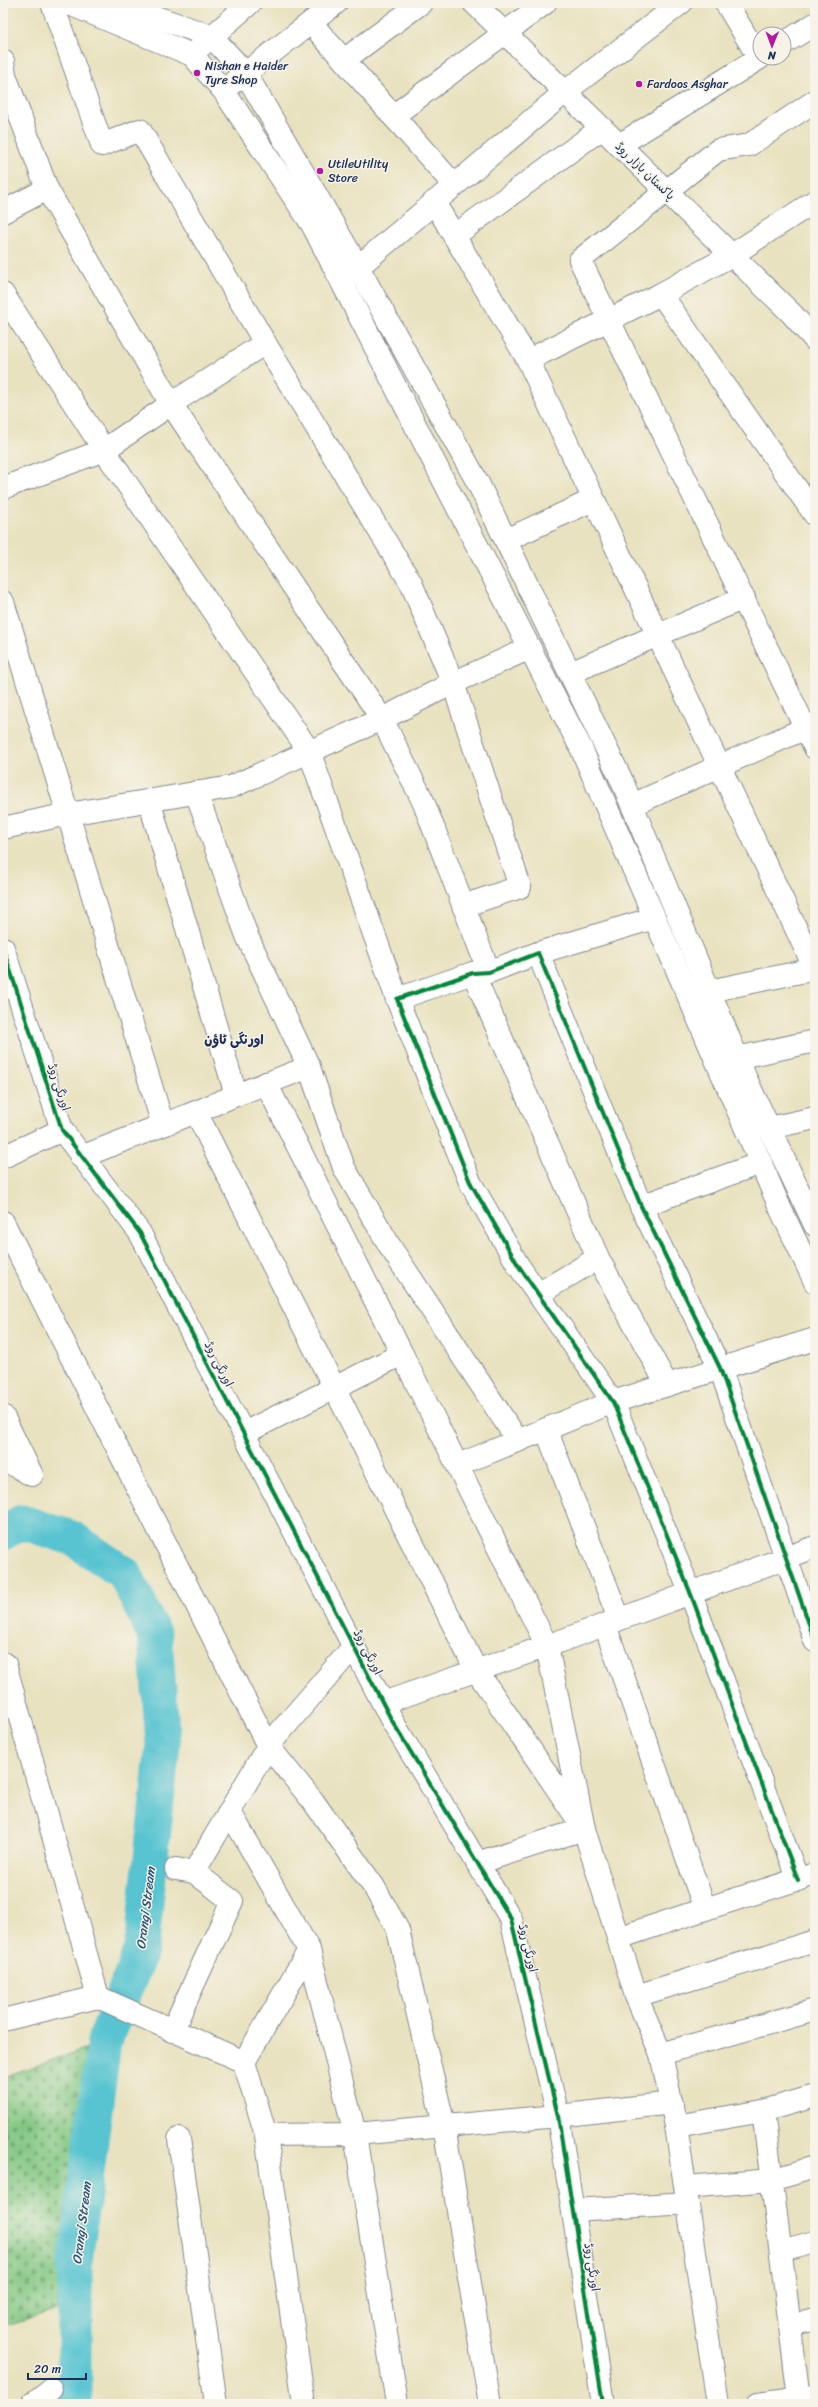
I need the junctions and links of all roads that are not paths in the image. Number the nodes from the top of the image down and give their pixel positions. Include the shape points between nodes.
1 (52, 3) edge
2 (67, 3) edge
3 (115, 3) edge
4 (250, 3) edge
5 (336, 3) edge
6 (421, 3) edge
7 (474, 3) edge
8 (545, 3) edge
9 (681, 3) edge
10 (727, 3) edge
11 (311, 23) junction
12 (815, 24) edge
13 (505, 33) junction
14 (211, 36) junction
15 (792, 38) edge
16 (752, 45) edge
17 (192, 54) junction
18 (344, 60) junction
19 (3, 61) edge
20 (752, 63) edge
21 (246, 74) junction
22 (223, 90) junction
23 (565, 92) junction
24 (815, 101) edge
25 (393, 116) junction
26 (602, 128) junction
27 (619, 145) junction
28 (454, 185) junction
29 (47, 189) junction
30 (666, 191) junction
31 (815, 201) edge
32 (434, 202) junction
33 (3, 212) edge
34 (454, 236) junction
35 (732, 255) junction
36 (358, 267) junction
37 (3, 294) edge
38 (661, 294) junction
39 (808, 319) edge
40 (609, 320) junction
41 (815, 340) edge
42 (265, 343) junction
43 (528, 360) junction
44 (171, 404) junction
45 (104, 450) junction
46 (3, 488) edge
47 (593, 500) junction
48 (815, 515) edge
49 (506, 540) junction
50 (744, 598) junction
51 (3, 602) edge
52 (657, 636) junction
53 (530, 648) junction
54 (570, 673) junction
55 (454, 682) junction
56 (382, 719) junction
57 (811, 726) edge
58 (815, 748) edge
59 (309, 751) junction
60 (718, 767) junction
61 (196, 792) junction
62 (148, 800) junction
63 (632, 805) junction
64 (68, 814) junction
65 (3, 828) edge
66 (463, 906) junction
67 (654, 918) junction
68 (3, 948) edge
69 (538, 953) junction
70 (815, 969) edge
71 (481, 972) junction
72 (710, 991) junction
73 (397, 999) junction
74 (815, 1041) edge
75 (737, 1058) junction
76 (309, 1067) junction
77 (266, 1083) junction
78 (236, 1095) junction
79 (196, 1112) junction
80 (815, 1118) edge
81 (164, 1125) junction
82 (769, 1128) junction
83 (62, 1130) junction
84 (3, 1157) edge
85 (81, 1157) junction
86 (761, 1163) junction
87 (810, 1204) edge
88 (641, 1206) junction
89 (3, 1222) edge
90 (815, 1225) edge
91 (598, 1258) junction
92 (815, 1282) edge
93 (538, 1294) junction
94 (814, 1343) edge
95 (402, 1354) junction
96 (720, 1368) junction
97 (667, 1385) junction
98 (335, 1387) junction
99 (613, 1402) junction
100 (3, 1416) edge
101 (546, 1429) junction
102 (244, 1433) junction
103 (518, 1441) junction
104 (3, 1459) edge
105 (458, 1465) junction
106 (815, 1547) edge
107 (785, 1558) junction
108 (690, 1592) junction
109 (612, 1622) junction
110 (815, 1641) edge
111 (354, 1646) junction
112 (548, 1646) junction
113 (5, 1664) dead end
114 (476, 1670) junction
115 (383, 1703) junction
116 (268, 1746) junction
117 (230, 1812) junction
118 (584, 1829) junction
119 (477, 1863) junction
120 (806, 1877) edge
121 (705, 1909) junction
122 (618, 1938) junction
123 (815, 1941) edge
124 (309, 1950) junction
125 (636, 1996) junction
126 (99, 1998) junction
127 (815, 2010) edge
128 (3, 2020) edge
129 (172, 2030) junction
130 (661, 2054) junction
131 (244, 2062) junction
132 (815, 2096) edge
133 (672, 2103) junction
134 (763, 2111) junction
135 (558, 2116) junction
136 (444, 2126) junction
137 (676, 2126) junction
138 (355, 2134) junction
139 (266, 2135) junction
140 (179, 2139) dead end
141 (815, 2167) edge
142 (772, 2180) junction
143 (687, 2195) junction
144 (573, 2210) junction
145 (815, 2242) edge
146 (781, 2251) junction
147 (815, 2319) edge
148 (790, 2325) junction
149 (51, 2389) dead end
150 (807, 2398) edge
151 (32, 2404) edge
152 (216, 2404) edge
153 (304, 2404) edge
154 (398, 2404) edge
155 (490, 2404) edge
156 (603, 2404) edge
157 (718, 2404) edge
158 (758, 2404) edge

1 - 42 street via 102,145 140,130
2 - 17 street
3 - 14 street
4 - 14 street
5 - 11 street
6 - 18 street
7 - 13 street, پاکستان بازار روڈ
8 - 13 street
9 - 23 street
10 - 16 street
11 - 18 street
11 - 21 street
12 - 15 street
13 - 23 street, پاکستان بازار روڈ
13 - 25 street
14 - 17 street
14 - 21 street
17 - 22 street
18 - 25 street
19 - 29 street via 5,75
20 - 27 street
21 - 22 street
21 - 36 street
22 - 53 street via 313,226
23 - 26 street, پاکستان بازار روڈ
23 - 28 street
24 - 30 street via 749,145 718,150
25 - 28 street
26 - 27 street, پاکستان بازار روڈ
26 - 34 street
27 - 30 street, پاکستان بازار روڈ
28 - 32 street
29 - 33 street
29 - 44 street
30 - 35 street, پاکستان بازار روڈ
30 - 40 street via 580,260
31 - 35 street
32 - 34 street
32 - 36 street
34 - 43 street
35 - 38 street
35 - 39 street, پاکستان بازار روڈ
36 - 49 street via 478,483
37 - 45 street
38 - 40 street
38 - 48 street
39 - 41 street, پاکستان بازار روڈ
40 - 43 street
40 - 50 street
42 - 44 street
42 - 55 street via 411,583
43 - 47 street
44 - 45 street
44 - 56 street
45 - 46 street
45 - 59 street
47 - 49 street
47 - 52 street
49 - 54 street
50 - 52 street
50 - 57 street
51 - 64 street
52 - 54 street
52 - 60 street
53 - 55 street
53 - 67 street via 581,748
54 - 63 street
55 - 56 street
55 - 66 street via 520,887
56 - 59 street
56 - 66 street via 423,801
57 - 58 street
57 - 60 street
59 - 61 street via 231,787
59 - 73 street
60 - 63 street
60 - 70 street
61 - 62 street
61 - 76 street via 247,936
62 - 64 street
62 - 78 street
63 - 72 street
64 - 65 street
64 - 81 street
66 - 71 street
67 - 69 street
67 - 86 street
68 - 83 street, اورنگی روڈ
69 - 71 street
69 - 88 street
70 - 72 street
71 - 73 street
71 - 91 street
72 - 75 street
73 - 93 street via 470,1182 518,1265
74 - 75 street
75 - 82 street
76 - 77 street
76 - 103 street via 344,1168 391,1248
77 - 78 street
77 - 95 street
78 - 79 street
79 - 81 street
79 - 98 street
80 - 82 street
81 - 85 street
82 - 87 street
83 - 84 street
83 - 85 street, اورنگی روڈ
85 - 102 street, اورنگی روڈ via 140,1233
86 - 88 street
86 - 92 street
87 - 90 street
88 - 96 street
89 - 116 street
91 - 93 street
91 - 97 street
93 - 99 street
94 - 96 street
95 - 98 street
95 - 105 street
96 - 97 street
96 - 107 street
97 - 99 street
98 - 102 street
98 - 114 street
99 - 101 street
99 - 108 street
100 - 104 street via 32,1475
101 - 103 street
101 - 109 street
102 - 111 street, اورنگی روڈ
103 - 105 street
105 - 112 street
106 - 107 street
107 - 108 street
107 - 110 street
108 - 109 street
108 - 120 street
109 - 112 street
109 - 121 street
111 - 115 street, اورنگی روڈ
111 - 116 street
112 - 114 street
112 - 118 street
113 - 126 street
114 - 115 street
114 - 118 street
115 - 119 street, اورنگی روڈ
116 - 117 street
116 - 136 street via 313,1801 370,1880 398,1930
117 - 124 street
117 - 129 street via 185,1870 232,1901
118 - 119 street
118 - 122 street
119 - 135 street, اورنگی روڈ via 511,1919
120 - 121 street
121 - 122 street
122 - 125 street
123 - 125 street
124 - 131 street
124 - 138 street
125 - 130 street
126 - 128 street
126 - 129 street
127 - 130 street
129 - 131 street
130 - 133 street
131 - 139 street
132 - 134 street
133 - 135 street
133 - 137 street
134 - 137 street
134 - 142 street
135 - 136 street
135 - 144 street, اورنگی روڈ
136 - 138 street
136 - 155 street
137 - 143 street
138 - 139 street
138 - 154 street
139 - 153 street
140 - 152 street
141 - 142 street
142 - 143 street
142 - 146 street
143 - 144 street
143 - 157 street
144 - 156 street, اورنگی روڈ
145 - 146 street
146 - 148 street
147 - 148 street
148 - 150 street
149 - 151 street
150 - 158 street

